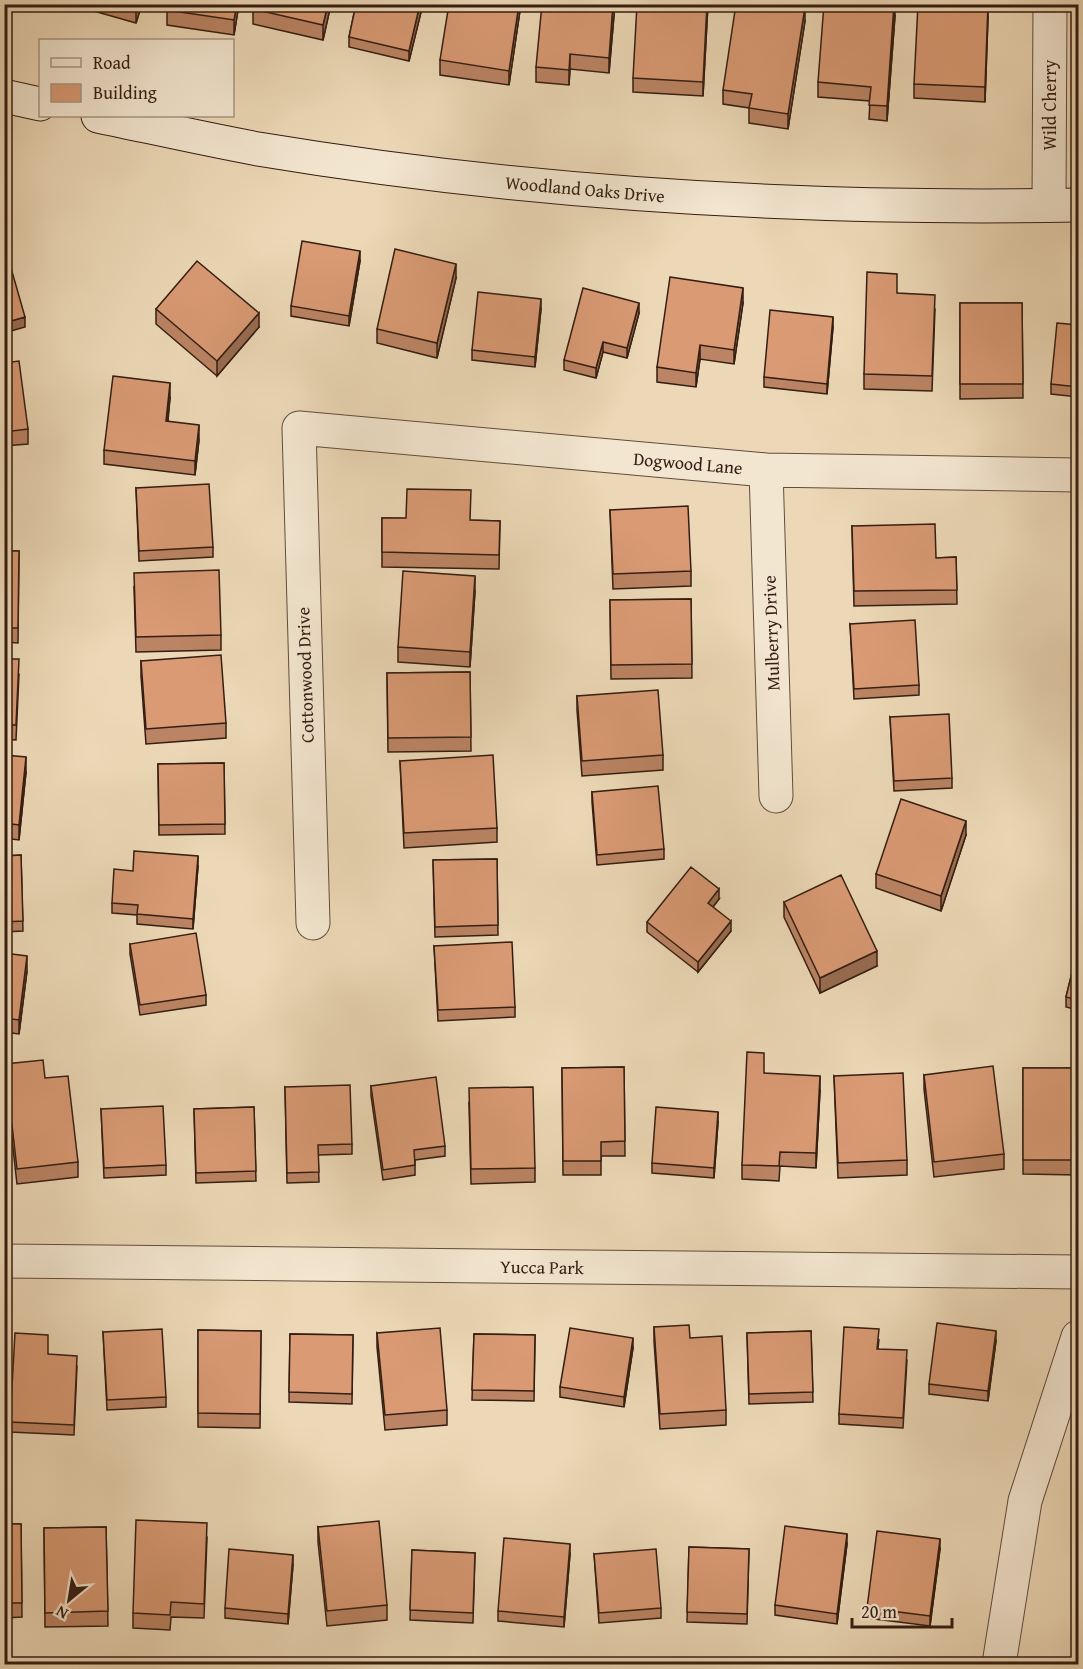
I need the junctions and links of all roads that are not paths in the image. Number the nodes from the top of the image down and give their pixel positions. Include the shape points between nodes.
1 (1050, 4) edge
2 (4, 96) edge
3 (39, 104) edge
4 (103, 117) edge
5 (1064, 205) edge
6 (299, 428) joint
7 (766, 470) junction
8 (1078, 476) edge
9 (776, 796) dead end
10 (313, 923) dead end
11 (4, 1262) edge
12 (1078, 1272) edge
13 (1078, 1337) edge
14 (999, 1665) edge

1 - 5 street, Wild Cherry
2 - 3 street
4 - 5 street, Woodland Oaks Drive via 257,148 451,176 648,196 827,204
6 - 7 street, Dogwood Lane
6 - 10 street, Cottonwood Drive
7 - 8 street, Dogwood Lane
7 - 9 street, Mulberry Drive
11 - 12 street, Yucca Park
13 - 14 street via 1025,1501

